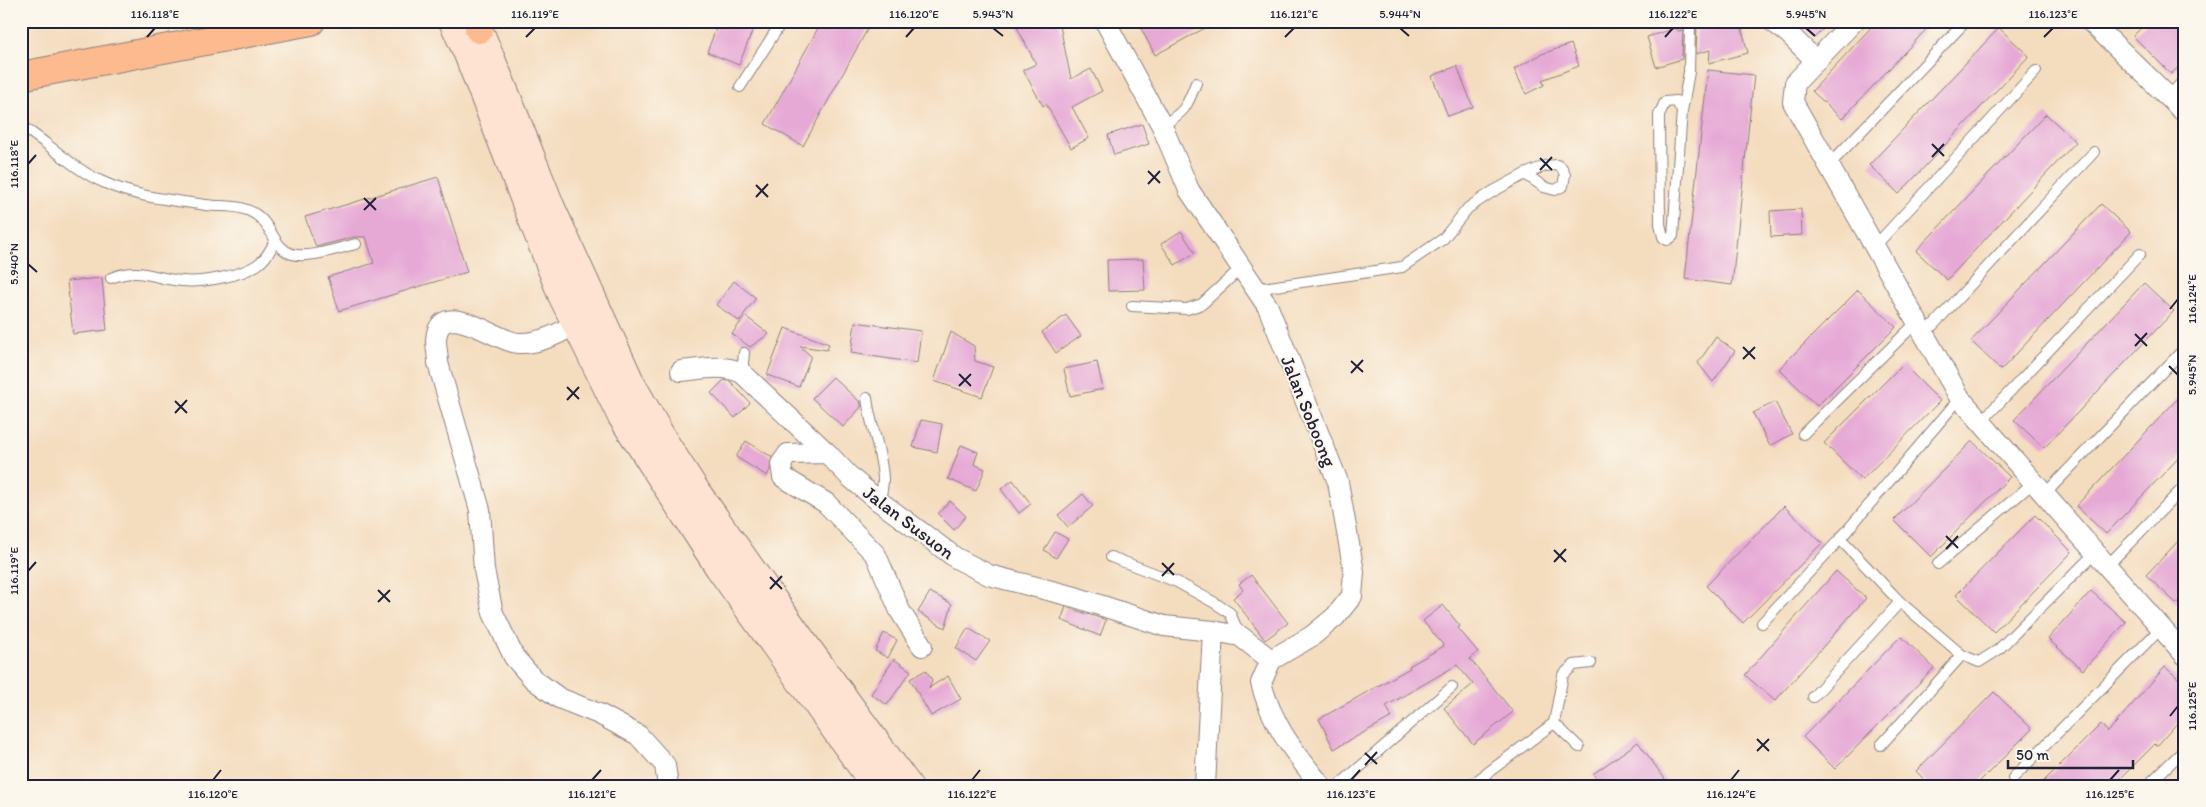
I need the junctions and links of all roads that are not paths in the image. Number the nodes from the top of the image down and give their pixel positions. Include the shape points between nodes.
1 (311, 21) edge
2 (453, 21) edge
3 (1105, 21) edge
4 (1686, 21) edge
5 (1772, 21) edge
6 (1854, 21) edge
7 (1966, 21) edge
8 (781, 23) edge
9 (478, 24) edge
10 (2100, 24) edge
11 (1816, 61) junction
12 (2036, 71) dead end
13 (21, 76) edge
14 (2185, 79) edge
15 (1196, 83) dead end
16 (740, 87) dead end
17 (2168, 97) junction
18 (1682, 111) junction
19 (2185, 113) edge
20 (21, 126) edge
21 (1162, 126) junction
22 (2094, 152) dead end
23 (1829, 165) junction
24 (1525, 174) dead end
25 (275, 240) junction
26 (356, 244) dead end
27 (1875, 246) junction
28 (2140, 254) dead end
29 (1241, 268) junction
30 (111, 278) dead end
31 (1256, 289) junction
32 (1132, 306) dead end
33 (575, 322) junction
34 (1921, 328) junction
35 (2185, 348) edge
36 (744, 353) dead end
37 (682, 371) dead end
38 (742, 373) junction
39 (867, 398) dead end
40 (1960, 398) junction
41 (1981, 422) junction
42 (1802, 434) dead end
43 (827, 453) junction
44 (2185, 486) edge
45 (2039, 488) junction
46 (880, 502) junction
47 (1840, 539) junction
48 (1111, 557) dead end
49 (2101, 560) junction
50 (1938, 564) dead end
51 (1900, 602) junction
52 (1762, 623) dead end
53 (2161, 628) junction
54 (1213, 631) junction
55 (1240, 636) junction
56 (2182, 644) edge
57 (922, 646) dead end
58 (1962, 655) junction
59 (1272, 660) junction
60 (1592, 663) dead end
61 (1452, 687) dead end
62 (1813, 697) dead end
63 (1554, 723) junction
64 (1881, 745) dead end
65 (1579, 747) dead end
66 (2185, 749) edge
67 (2013, 778) dead end
68 (668, 786) edge
69 (876, 786) edge
70 (908, 786) edge
71 (1205, 786) edge
72 (1321, 786) edge
73 (1338, 786) edge
74 (1470, 786) edge
75 (2146, 786) edge

1 - 13 main road
2 - 33 main road
3 - 21 street, Jalan Soboong
4 - 18 lane via 1690,26 1689,72
5 - 11 street
6 - 11 street
7 - 23 lane
8 - 16 lane
9 - 70 main road via 551,208 632,384 662,440
10 - 17 street
11 - 23 street via 1795,83 1793,102
12 - 27 lane
14 - 17 lane
15 - 21 lane via 1182,113
17 - 19 street
18 - 18 lane via 1673,236 1668,240 1663,237 1660,224 1660,114 1664,102 1676,101
20 - 25 lane via 102,182 139,194 243,208 258,214
21 - 29 street, Jalan Soboong via 1189,190
22 - 34 lane
23 - 27 street
24 - 31 lane via 1468,208 1442,239 1402,267
25 - 26 lane via 291,254 307,255
25 - 30 lane via 269,254 257,265 223,278 183,281 133,272
27 - 34 street
28 - 41 lane
29 - 31 street, Jalan Soboong
29 - 32 lane via 1202,304 1187,309
31 - 59 street, Jalan Soboong via 1268,307 1338,482 1354,572 1352,596 1334,617 1312,636
33 - 68 street via 566,331 552,337 520,344 503,340 464,320 450,320 440,326 436,339 438,363 480,510 484,570 494,613 514,657 534,679 559,698 638,734 665,765
33 - 69 main road via 621,415 719,567
34 - 40 street
34 - 42 lane
35 - 45 lane
36 - 38 lane
37 - 38 street via 722,367
38 - 43 street
39 - 46 lane via 882,472
40 - 41 street
40 - 47 lane
41 - 45 street
43 - 46 street, Jalan Susuon
43 - 57 street, Jalan Susuon via 788,454 781,464 783,477 826,503 876,555 900,611
44 - 49 lane
45 - 49 street
45 - 50 lane
46 - 54 street, Jalan Susuon via 956,558 989,575 1075,597 1164,626
47 - 51 lane
47 - 52 lane
48 - 55 lane via 1177,582 1215,602 1230,613
49 - 53 street
49 - 58 lane via 1989,657 1979,662
51 - 58 lane
51 - 62 lane
53 - 56 street
53 - 67 lane
54 - 55 street, Jalan Susuon
54 - 71 street
55 - 59 street, Jalan Susuon
58 - 64 lane
59 - 72 street via 1261,683 1266,704 1282,736
60 - 63 lane via 1574,665 1563,674
61 - 73 lane
63 - 65 lane
63 - 74 lane
66 - 75 lane

